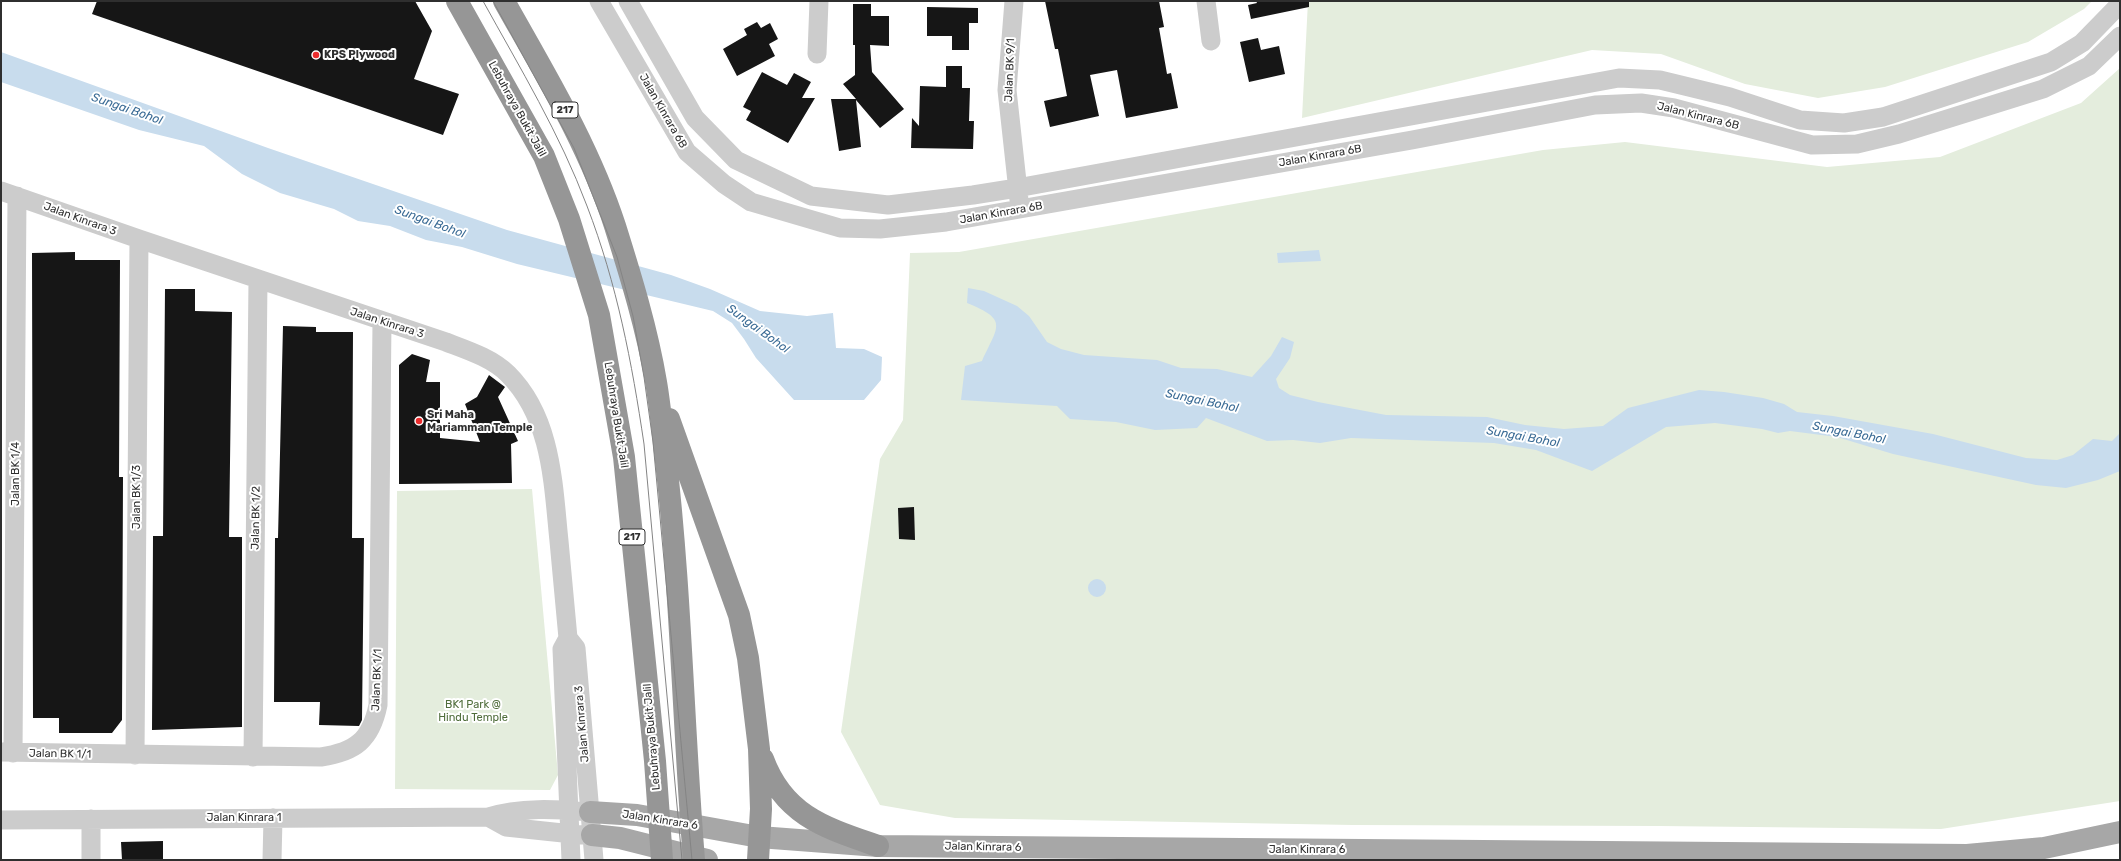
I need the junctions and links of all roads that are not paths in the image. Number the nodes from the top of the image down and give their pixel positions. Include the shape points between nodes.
1 (457, 1) edge
2 (504, 1) edge
3 (599, 1) edge
4 (628, 1) edge
5 (819, 1) edge
6 (1014, 1) edge
7 (1206, 1) edge
8 (2120, 4) edge
9 (2120, 36) edge
10 (1211, 41) dead end
11 (817, 54) dead end
12 (1017, 188) junction
13 (9, 193) edge
14 (1020, 210) junction
15 (139, 239) junction
16 (258, 280) junction
17 (382, 322) junction
18 (656, 382) junction
19 (568, 638) junction
20 (759, 748) junction
21 (7, 753) edge
22 (135, 755) junction
23 (253, 756) junction
24 (568, 810) junction
25 (590, 812) junction
26 (273, 818) junction
27 (488, 818) junction
28 (1, 820) edge
29 (91, 820) junction
30 (2120, 832) edge
31 (569, 834) junction
32 (592, 835) junction
33 (759, 837) junction
34 (878, 846) junction
35 (91, 860) edge
36 (272, 860) edge
37 (571, 860) edge
38 (594, 860) edge
39 (662, 860) edge
40 (694, 860) edge
41 (707, 860) edge
42 (758, 860) edge

1 - 39 highway, Lebuhraya Bukit Jalil / 217 via 544,156 569,219 599,315 624,457 655,761
2 - 18 highway, 217 via 588,158 615,224 642,317
3 - 14 street, Jalan Kinrara 6B via 687,152 724,184 751,202 840,228 887,228
4 - 12 street, Jalan Kinrara 6B via 696,118 736,160 811,196 888,206
5 - 11 street
6 - 12 street, Jalan BK 9/1 via 1007,90
7 - 10 street
8 - 12 street, Jalan Kinrara 6B via 2082,43 2051,62 1883,117 1844,123 1800,120 1730,97 1660,80 1619,78
9 - 14 street, Jalan Kinrara 6B via 2089,66 2043,89 1900,134 1856,144 1812,145 1674,108 1641,103 1595,105
12 - 14 street, Jalan BK 9/1
13 - 15 street, Jalan Kinrara 3
13 - 21 street, Jalan BK 1/4
15 - 16 street, Jalan Kinrara 3
15 - 22 street, Jalan BK 1/3
16 - 17 street, Jalan Kinrara 3
16 - 23 street, Jalan BK 1/2
17 - 19 street, Jalan Kinrara 3 via 446,342 489,361 507,373 522,389 535,411 551,467
17 - 23 street, Jalan BK 1/1 via 378,705 375,721 356,747 340,754 320,757
18 - 20 highway via 739,615 748,658
18 - 40 highway, 217 via 674,531 686,763
19 - 24 street, Jalan Kinrara 3 via 562,649
19 - 25 street, Jalan Kinrara 3 via 576,648
20 - 33 highway
20 - 34 highway via 776,787 803,814 826,828
21 - 22 street, Jalan BK 1/1
22 - 23 street, Jalan BK 1/1
24 - 25 street, Jalan Kinrara 1
24 - 27 street, Jalan Kinrara 1 via 506,811
24 - 31 street, Jalan Kinrara 3
25 - 32 street, Jalan Kinrara 3
25 - 33 main road, Jalan Kinrara 6 via 637,815
26 - 27 street, Jalan Kinrara 1
26 - 29 street, Jalan Kinrara 1
26 - 36 street
27 - 31 street, Jalan Kinrara 1 via 506,827
28 - 29 street, Jalan Kinrara 1
29 - 35 street
30 - 34 main road, Jalan Kinrara 6 via 2044,848 1967,855
31 - 32 street, Jalan Kinrara 1
31 - 37 street, Jalan Kinrara 3
32 - 38 street, Jalan Kinrara 3
32 - 41 main road via 620,838
33 - 34 main road, Jalan Kinrara 6
33 - 42 highway

